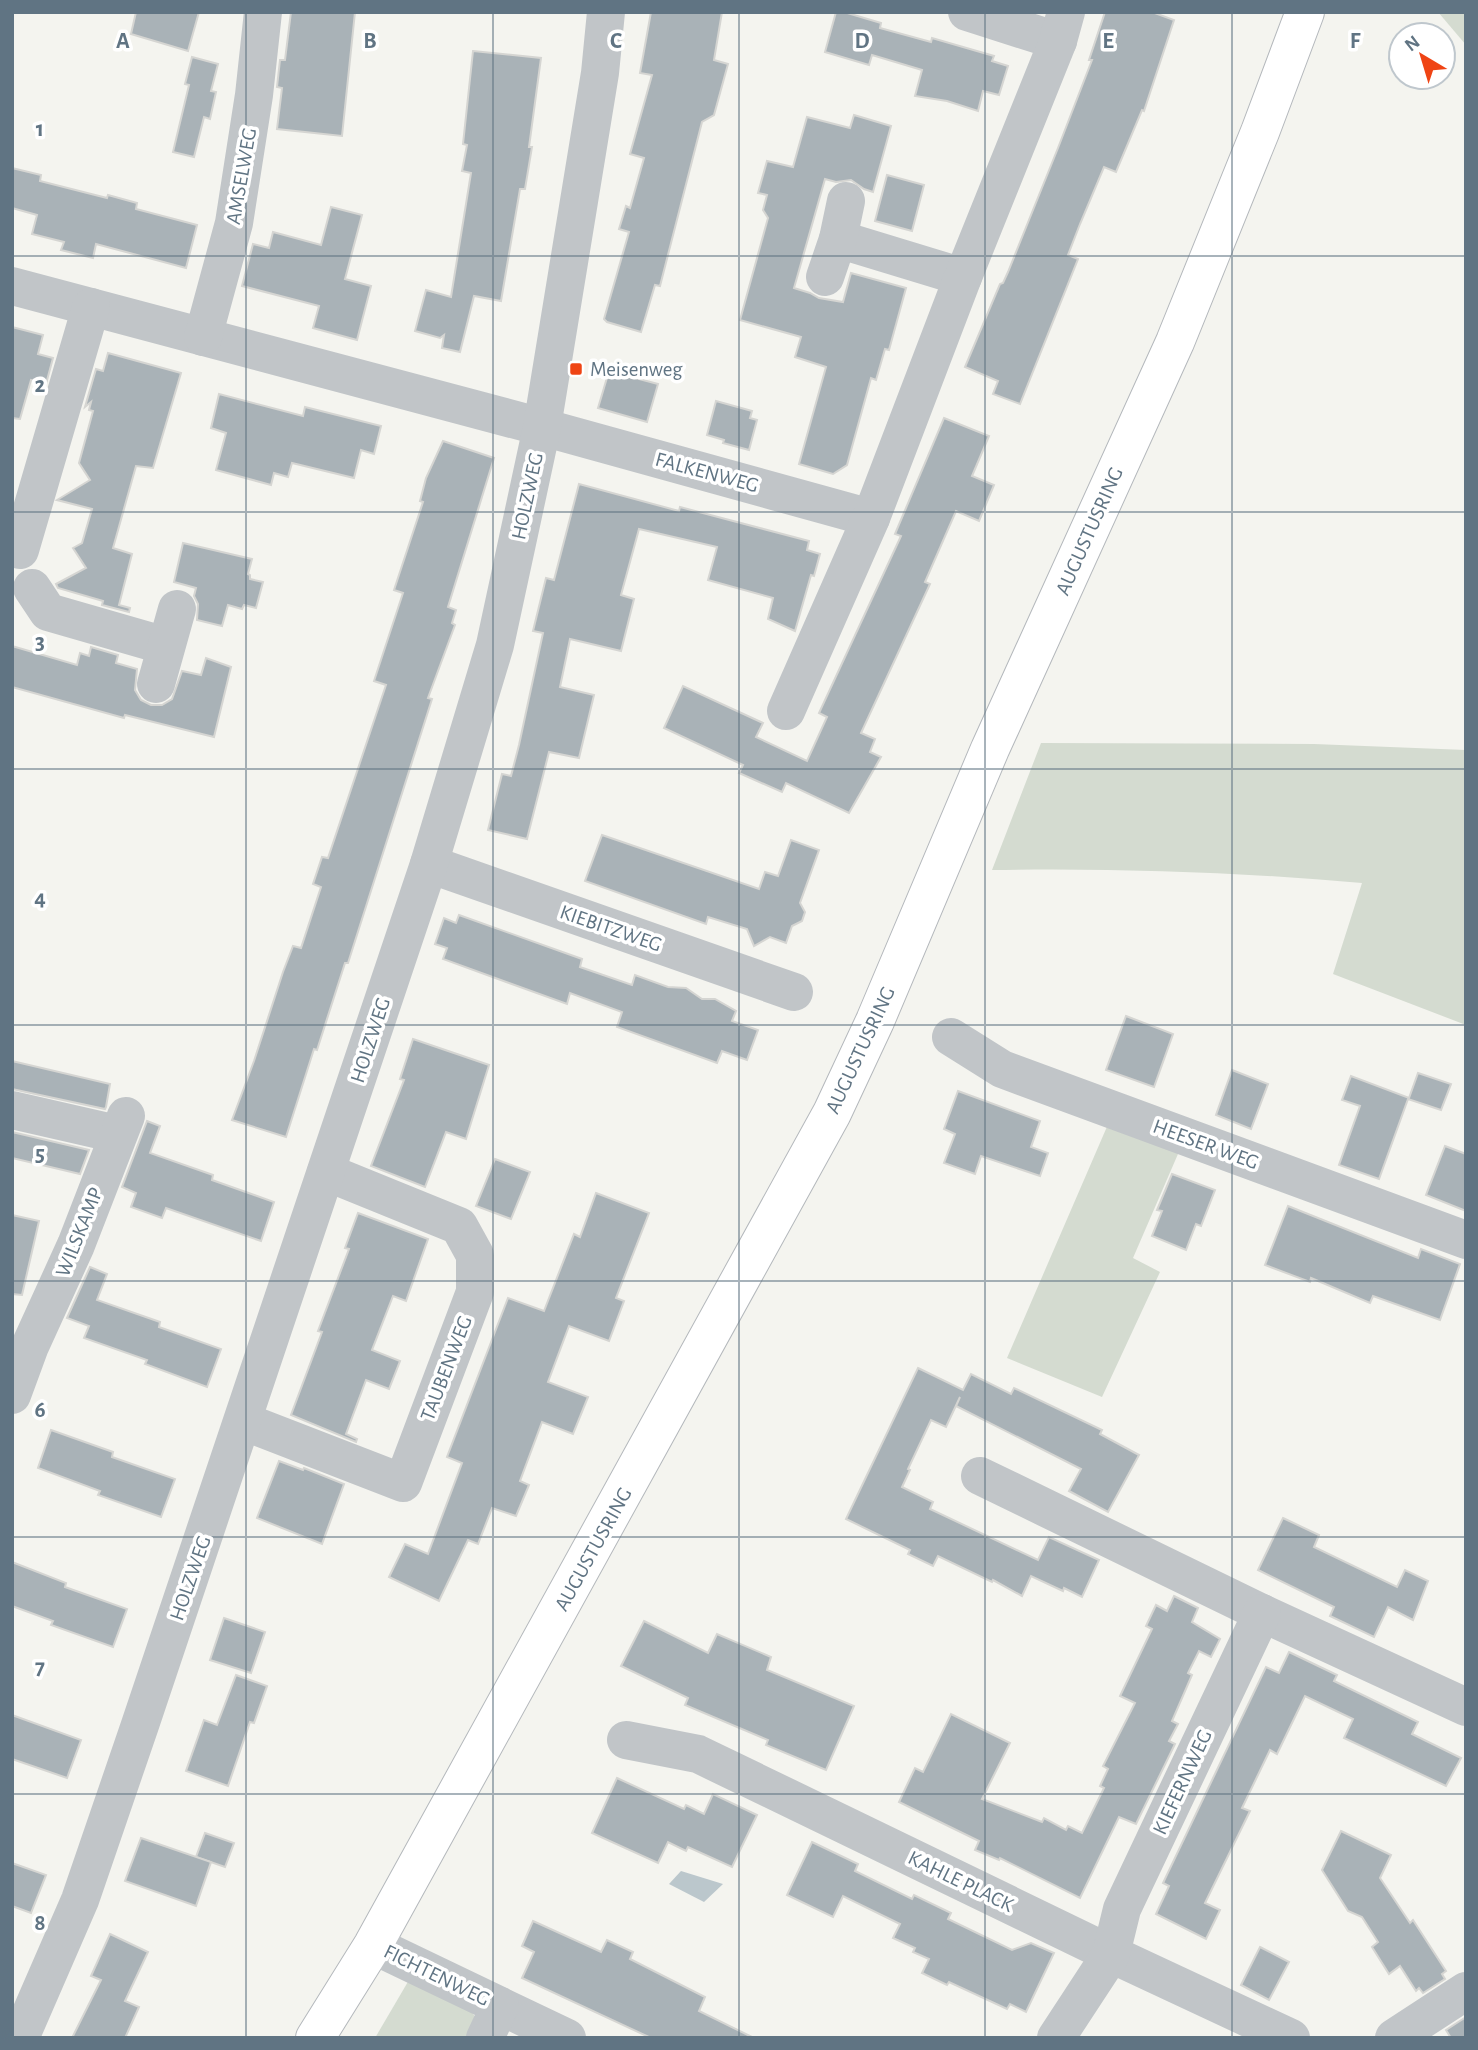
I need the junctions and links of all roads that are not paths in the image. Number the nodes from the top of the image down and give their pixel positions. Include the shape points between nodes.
1 (263, 12) edge
2 (607, 12) edge
3 (967, 12) edge
4 (1305, 12) edge
5 (1062, 27) edge
6 (846, 201) dead end
7 (838, 239) junction
8 (825, 277) dead end
9 (963, 277) junction
10 (12, 286) edge
11 (91, 307) junction
12 (203, 337) junction
13 (542, 427) junction
14 (871, 518) junction
15 (16, 550) edge
16 (22, 593) edge
17 (177, 609) dead end
18 (166, 646) junction
19 (156, 684) dead end
20 (786, 711) dead end
21 (429, 864) junction
22 (794, 992) dead end
23 (951, 1037) dead end
24 (12, 1110) edge
25 (326, 1172) junction
26 (1466, 1240) edge
27 (21, 1344) edge
28 (12, 1395) edge
29 (243, 1421) junction
30 (980, 1476) dead end
31 (1262, 1614) junction
32 (1466, 1707) edge
33 (626, 1740) dead end
34 (373, 1945) junction
35 (1111, 1954) junction
36 (1466, 1991) edge
37 (492, 2022) edge
38 (20, 2038) edge
39 (315, 2038) edge
40 (566, 2038) edge
41 (1056, 2038) edge
42 (1291, 2038) edge
43 (1394, 2038) edge

1 - 12 street, AMSELWEG via 234,223
2 - 13 street, HOLZWEG
3 - 5 street
4 - 34 main road, AUGUSTUSRING via 1175,342 990,749 832,1113
5 - 9 street
6 - 7 street
7 - 8 street
7 - 9 street
9 - 14 street
10 - 11 street
11 - 12 street
11 - 15 street
12 - 13 street
13 - 14 street, FALKENWEG
13 - 21 street, HOLZWEG via 495,645
14 - 20 street
15 - 16 street via 32,559 37,574
16 - 18 street via 48,612
17 - 18 street
18 - 19 street
21 - 22 street, KIEBITZWEG
21 - 25 street, HOLZWEG
23 - 26 street, HEESER WEG via 1002,1069
24 - 27 street, WILSKAMP via 122,1125 76,1245
25 - 29 street, HOLZWEG
25 - 29 street, TAUBENWEG via 459,1226 475,1255 475,1292 403,1483
27 - 28 street, WILSKAMP
29 - 38 street, HOLZWEG via 80,1900
30 - 31 street
31 - 32 street
31 - 35 street, KIEFERNWEG via 1122,1909
33 - 35 street, KAHLE PLACK via 698,1754
34 - 37 street, FICHTENWEG
34 - 39 main road, AUGUSTUSRING
35 - 41 street
35 - 42 street, KAHLE PLACK
36 - 43 street
37 - 40 street, FICHTENWEG

